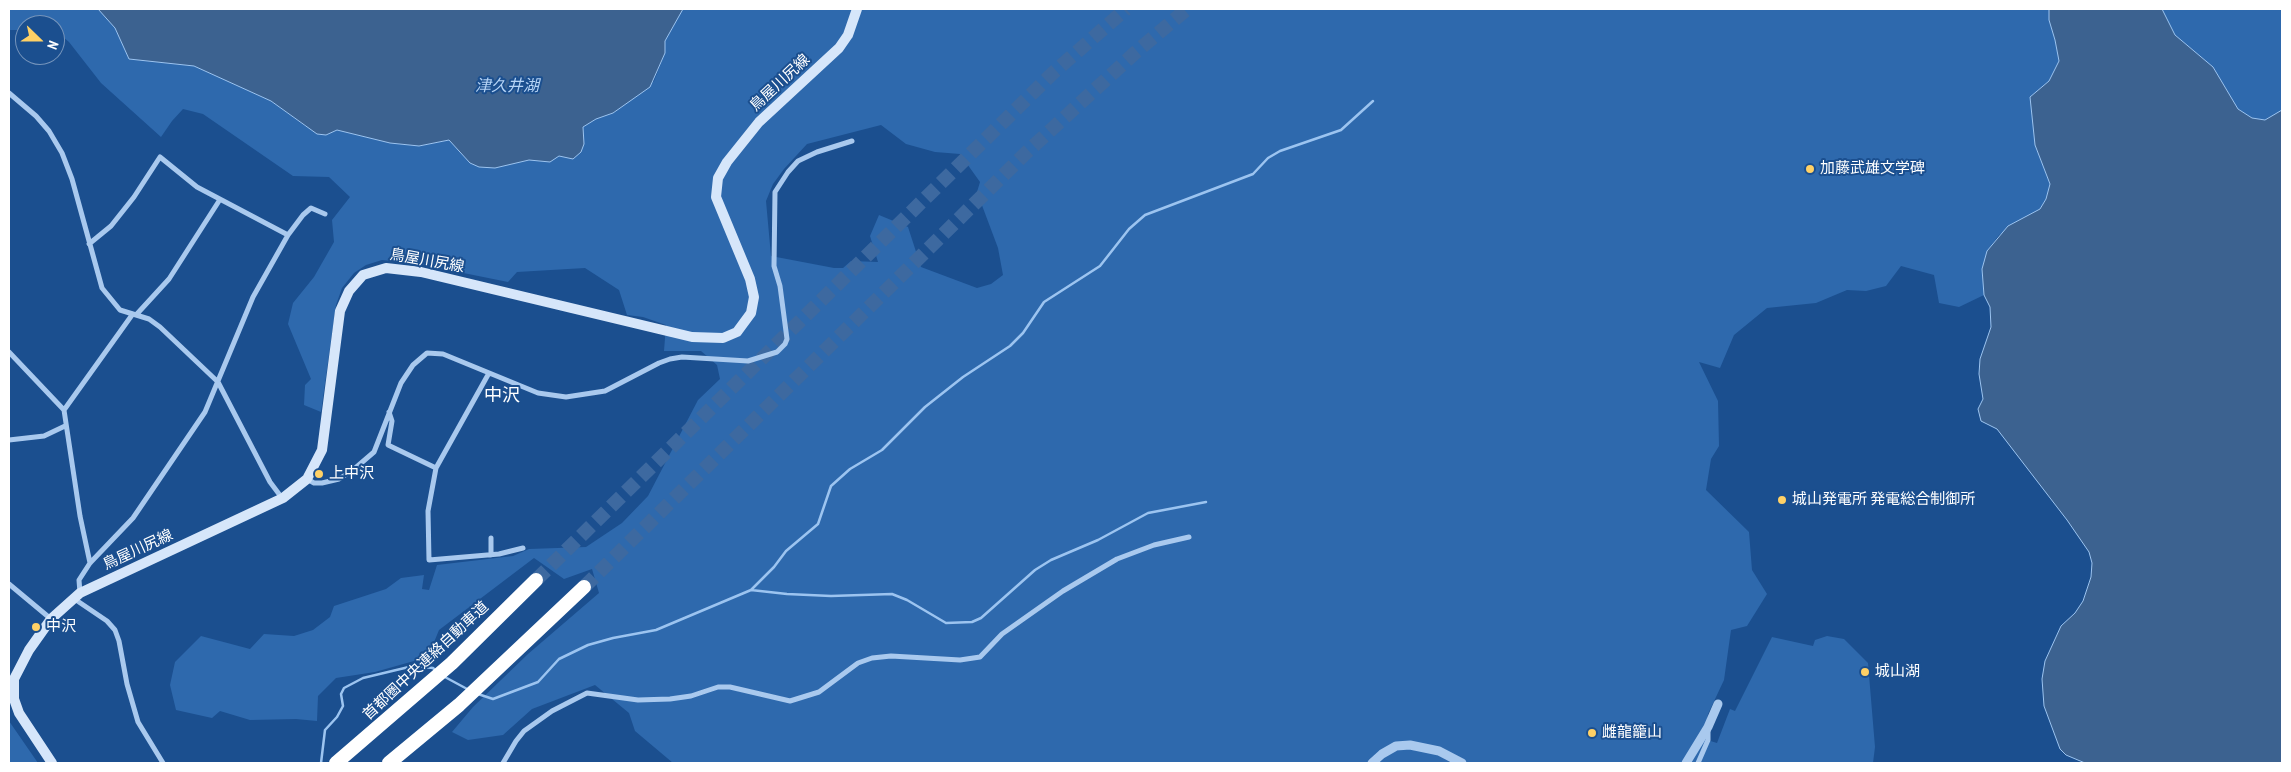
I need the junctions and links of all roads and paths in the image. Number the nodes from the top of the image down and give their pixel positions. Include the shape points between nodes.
1 (857, 9) edge
2 (9, 93) edge
3 (852, 141) dead end
4 (219, 201) junction
5 (325, 214) dead end
6 (288, 235) junction
7 (89, 244) junction
8 (134, 314) junction
9 (9, 352) edge
10 (489, 373) junction
11 (218, 382) junction
12 (64, 410) junction
13 (389, 411) junction
14 (65, 426) junction
15 (9, 440) edge
16 (436, 468) junction
17 (307, 479) junction
18 (283, 498) junction
19 (1190, 537) dead end
20 (491, 538) dead end
21 (523, 548) dead end
22 (491, 555) junction
23 (90, 563) junction
24 (536, 580) tunnel mouth
25 (9, 584) edge
26 (584, 587) tunnel mouth
27 (77, 596) junction
28 (50, 619) junction
29 (11, 692) edge
30 (1718, 704) dead end
31 (1708, 727) junction
32 (337, 762) edge
33 (52, 763) edge
34 (162, 763) edge
35 (389, 763) edge
36 (503, 763) edge
37 (1372, 763) edge
38 (1462, 763) edge
39 (1686, 763) edge
40 (1698, 763) edge

1 - 17 main road, 鳥屋川尻線 via 848,35 839,48 759,122 718,178 716,197 750,279 754,297 751,313 737,332 723,338 692,338 421,272 378,269 358,279 342,304 322,450
2 - 7 street via 36,116 56,140 72,179
3 - 10 street via 798,161 775,192 774,266 787,339 777,352 748,361 670,359 605,391 566,397 538,393
4 - 6 street
4 - 7 street via 160,156 111,226
4 - 8 street via 169,279
5 - 6 street via 312,208
6 - 11 street via 253,297
7 - 8 street via 102,288 120,310
8 - 11 street via 149,318
8 - 12 street
9 - 12 street
10 - 13 street via 443,354 427,353 413,365
10 - 16 street
11 - 18 street via 270,482
11 - 23 street via 205,412 133,518
12 - 14 street
13 - 16 street via 392,420 388,445
13 - 17 street via 376,450 353,470 330,481 314,483
14 - 15 street via 44,436
14 - 23 street
16 - 22 street via 428,511 429,560
17 - 18 main road, 鳥屋川尻線
18 - 27 main road, 鳥屋川尻線
19 - 36 street via 1154,545 1117,559 1063,591 1002,634 980,657 960,660 872,658 858,663 819,692 790,701 730,687 670,699 638,700 586,693 524,731
20 - 22 street
21 - 22 street
23 - 27 street via 80,580
24 - 32 highway, 首都圏中央連絡自動車道 via 424,689
25 - 28 street
26 - 35 highway via 459,705
27 - 28 main road, 鳥屋川尻線
27 - 34 street via 115,630 138,722
28 - 29 main road, 鳥屋川尻線 via 15,675
29 - 33 main road, 鳥屋川尻線 via 18,713
30 - 31 street
31 - 39 street
31 - 40 street via 1708,740
37 - 38 street via 1396,746 1410,745 1439,750

